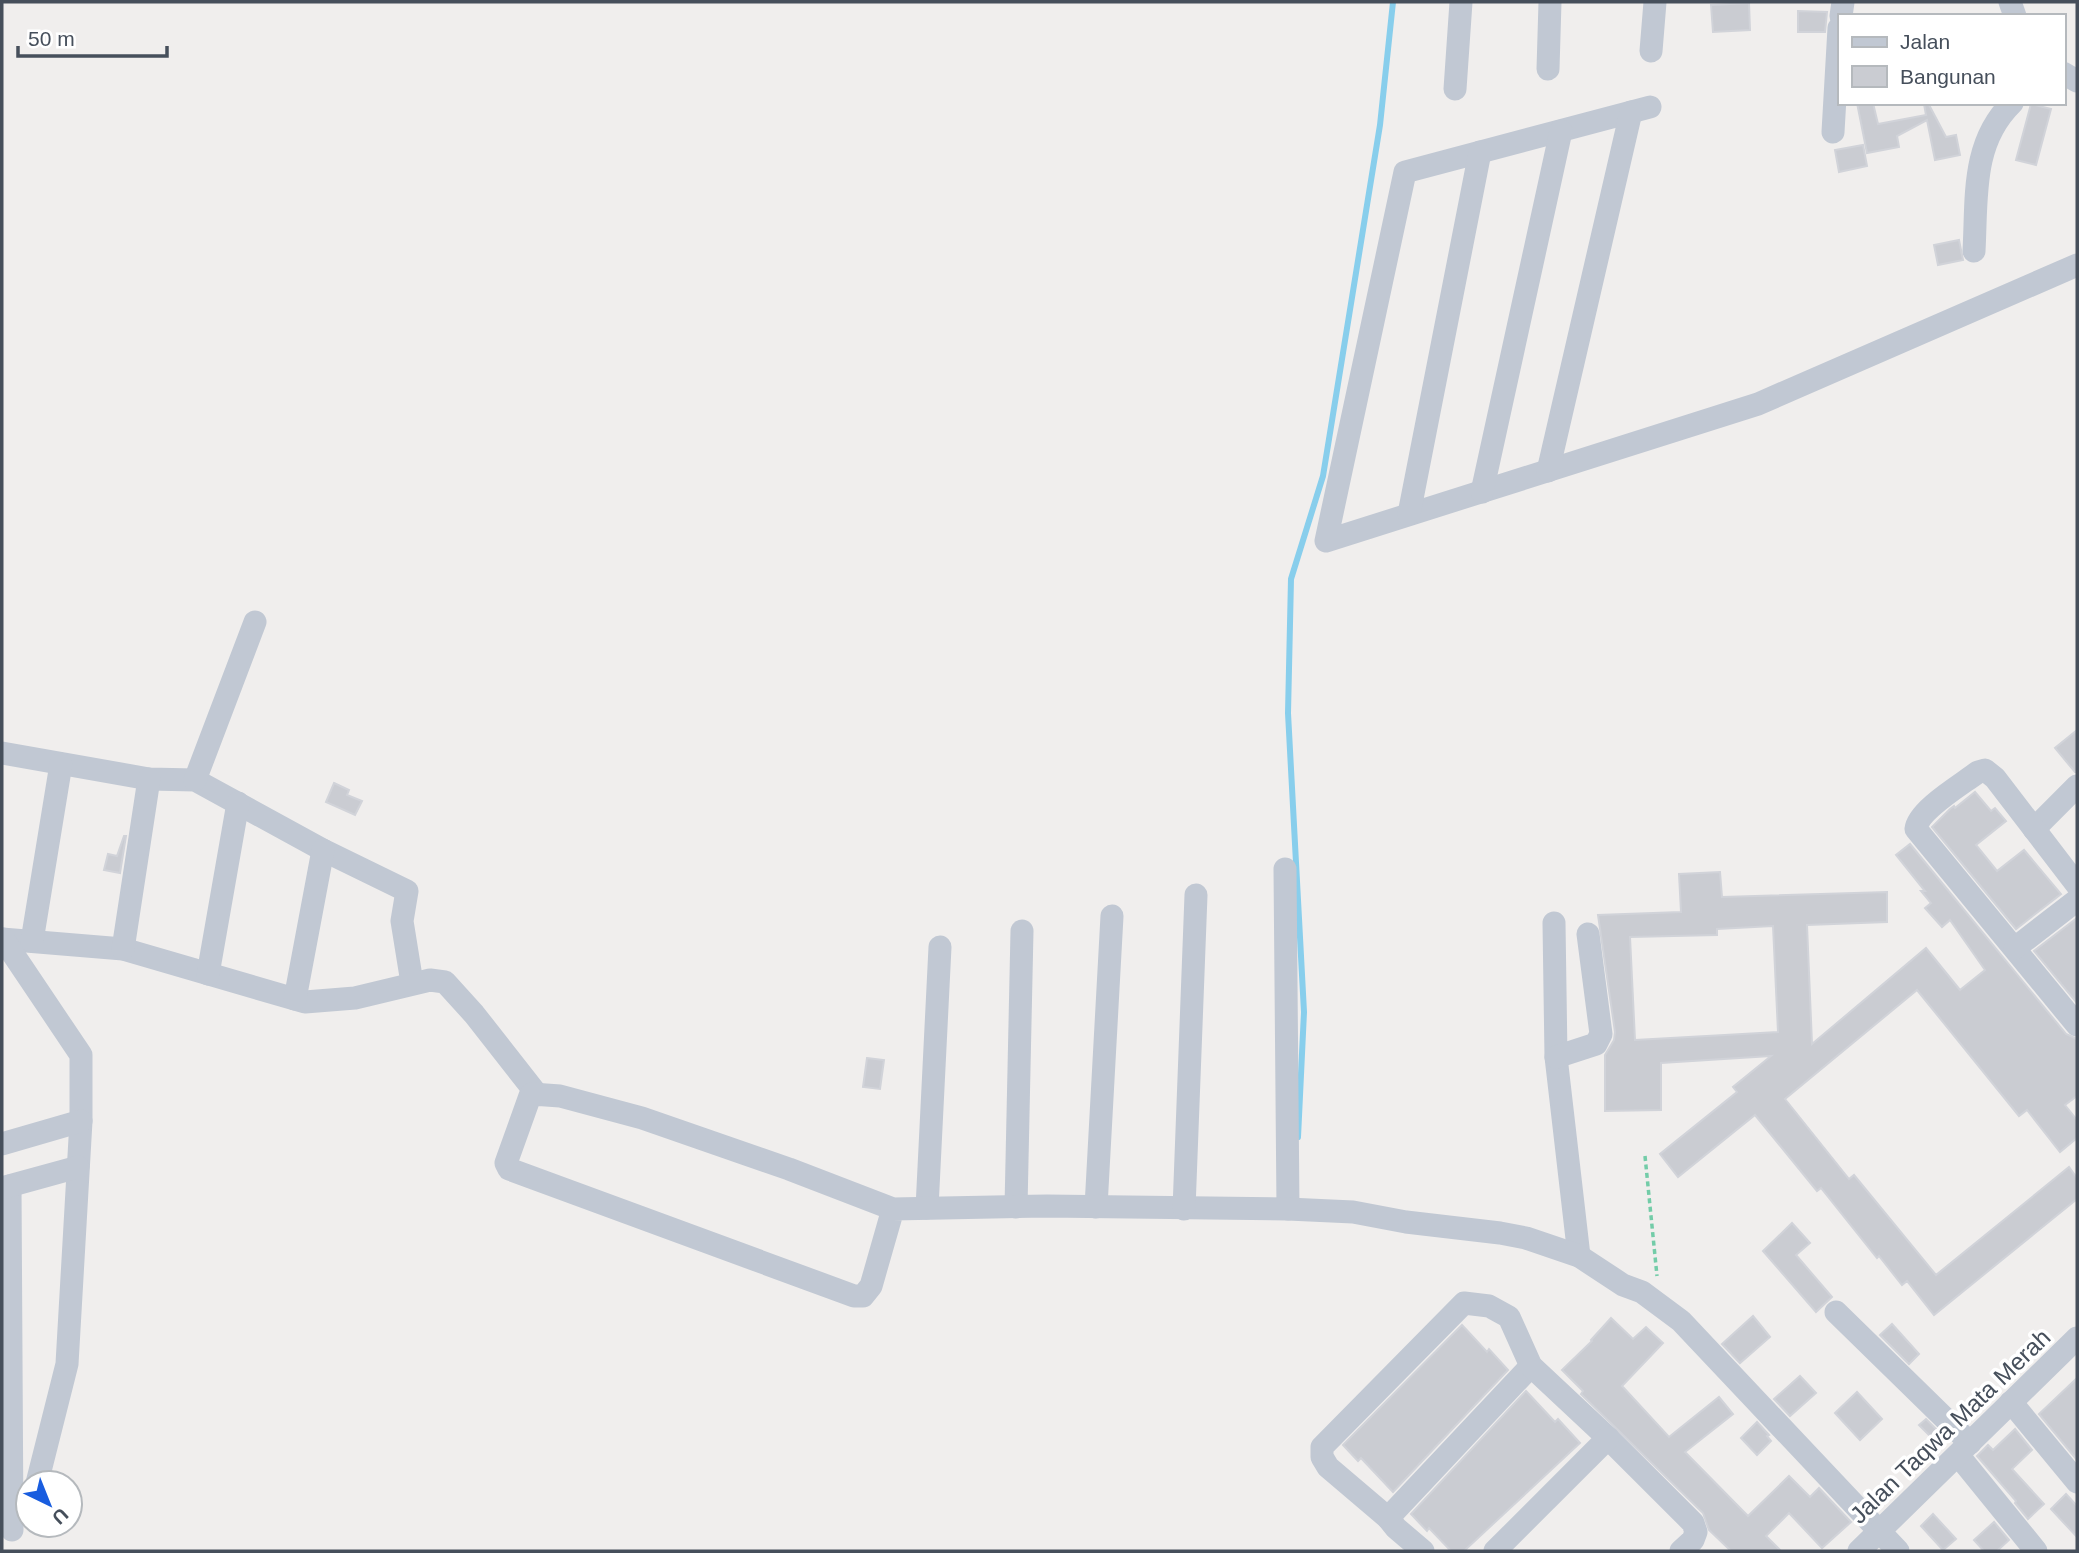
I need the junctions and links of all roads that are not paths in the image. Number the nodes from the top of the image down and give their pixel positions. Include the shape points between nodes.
1 (1461, 2) edge
2 (1550, 2) edge
3 (1655, 2) edge
4 (1838, 45) edge
5 (1651, 51) dead end
6 (1548, 69) dead end
7 (1455, 89) dead end
8 (2010, 105) edge
9 (1561, 131) junction
10 (1833, 132) dead end
11 (1480, 152) junction
12 (1974, 251) dead end
13 (2077, 265) edge
14 (1548, 471) junction
15 (1482, 492) junction
16 (1409, 514) junction
17 (255, 622) dead end
18 (2, 753) edge
19 (61, 764) junction
20 (149, 779) junction
21 (195, 780) junction
22 (2077, 786) edge
23 (238, 803) junction
24 (2034, 829) junction
25 (324, 850) junction
26 (1285, 869) dead end
27 (2077, 885) edge
28 (1196, 895) dead end
29 (2077, 900) edge
30 (1112, 916) dead end
31 (1555, 923) dead end
32 (1022, 931) dead end
33 (1588, 934) dead end
34 (2, 939) edge
35 (32, 941) junction
36 (940, 947) dead end
37 (123, 948) junction
38 (2015, 948) junction
39 (208, 974) junction
40 (412, 983) junction
41 (295, 999) junction
42 (2077, 1025) edge
43 (1556, 1057) junction
44 (536, 1093) junction
45 (81, 1121) junction
46 (2, 1144) edge
47 (78, 1167) junction
48 (6, 1187) edge
49 (1016, 1206) junction
50 (1096, 1207) junction
51 (927, 1208) junction
52 (893, 1209) junction
53 (1185, 1209) junction
54 (1294, 1210) junction
55 (1579, 1256) junction
56 (1836, 1312) dead end
57 (2077, 1338) edge
58 (1531, 1366) junction
59 (2011, 1402) junction
60 (1608, 1438) junction
61 (1964, 1449) junction
62 (41, 1469) edge
63 (2077, 1482) edge
64 (1388, 1518) junction
65 (14, 1528) edge
66 (1881, 1531) junction
67 (1423, 1551) edge
68 (1495, 1551) edge
69 (1681, 1551) edge
70 (1859, 1551) edge
71 (1898, 1551) edge
72 (2036, 1551) edge

1 - 7 street
2 - 6 street
3 - 5 street
4 - 10 street
8 - 12 street via 1995,122 1980,156
9 - 11 street
9 - 14 street via 1640,110
9 - 15 street
11 - 16 street
11 - 16 street via 1405,173 1326,541
13 - 14 street via 1758,404
14 - 15 street
15 - 16 street
17 - 21 street
18 - 19 street
19 - 20 street
19 - 35 street
20 - 21 street
20 - 37 street
21 - 23 street
22 - 24 street
23 - 25 street
23 - 39 street
24 - 27 street
24 - 38 street via 1984,770 1925,812 1916,829
25 - 40 street via 407,891 402,921
25 - 41 street
26 - 54 street
28 - 53 street
29 - 38 street
30 - 50 street
31 - 43 street
32 - 49 street
33 - 43 street via 1601,1034 1596,1044
34 - 35 street
34 - 45 street via 81,1055
35 - 37 street
36 - 51 street
37 - 39 street
38 - 42 street
39 - 41 street
40 - 41 street via 355,998
40 - 44 street via 445,982
43 - 55 street
44 - 52 street via 642,1118
44 - 52 street via 530,1096 506,1163 509,1169 854,1296 863,1296 871,1286
45 - 46 street
45 - 47 street
47 - 48 street
47 - 62 street via 67,1364
48 - 65 street
49 - 50 street
49 - 51 street
50 - 53 street
51 - 52 street
53 - 54 street
54 - 55 street via 1353,1212 1500,1233
55 - 66 street via 1623,1285 1643,1292 1681,1321
56 - 61 street
57 - 59 street, Jalan Taqwa Mata Merah
58 - 60 street
58 - 64 street
58 - 64 street via 1509,1317 1489,1306 1464,1303 1322,1447 1328,1467
59 - 61 street, Jalan Taqwa Mata Merah
59 - 63 street
60 - 68 street
60 - 69 street via 1693,1523 1693,1540
61 - 66 street, Jalan Taqwa Mata Merah
61 - 72 street
64 - 67 street
66 - 70 street, Jalan Taqwa Mata Merah
66 - 71 street

